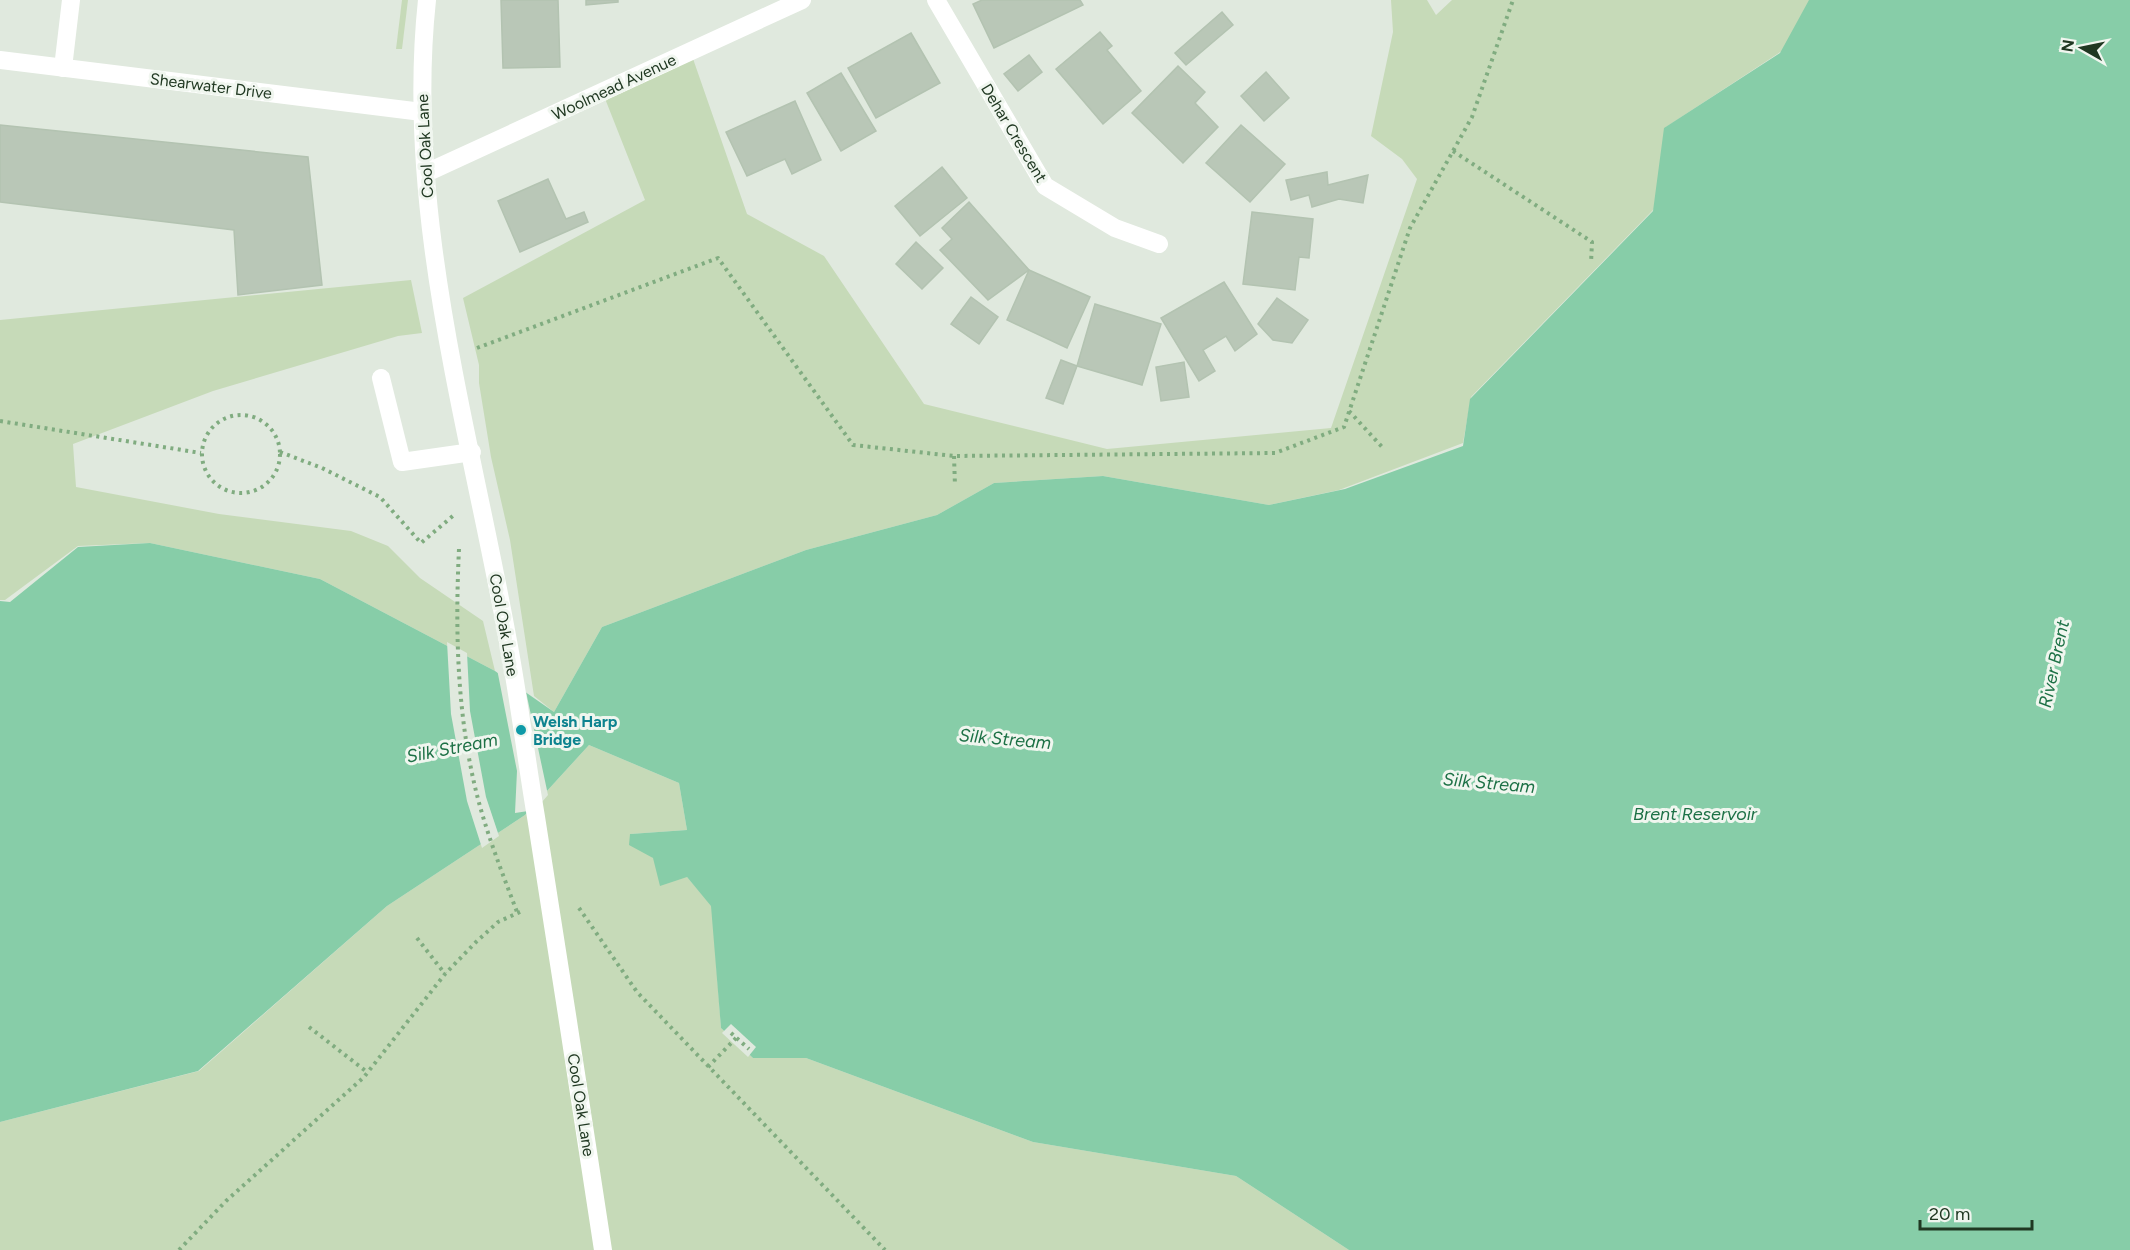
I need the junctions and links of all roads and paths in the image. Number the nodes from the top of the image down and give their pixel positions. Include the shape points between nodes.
1 (71, 0) edge
2 (427, 0) edge
3 (802, 0) edge
4 (936, 0) edge
5 (1513, 0) edge
6 (0, 60) edge
7 (63, 68) junction
8 (422, 112) junction
9 (1453, 152) junction
10 (426, 173) junction
11 (1159, 244) dead end
12 (1591, 263) dead end
13 (451, 358) junction
14 (381, 378) dead end
15 (1349, 411) junction
16 (0, 421) edge
17 (1384, 449) dead end
18 (280, 452) junction
19 (472, 452) junction
20 (201, 453) junction
21 (954, 456) junction
22 (955, 486) dead end
23 (460, 520) dead end
24 (459, 541) dead end
25 (571, 900) dead end
26 (417, 938) dead end
27 (445, 974) junction
28 (309, 1027) dead end
29 (731, 1033) dead end
30 (736, 1038) junction
31 (748, 1049) dead end
32 (708, 1067) junction
33 (367, 1072) junction
34 (179, 1250) edge
35 (603, 1250) edge
36 (885, 1250) edge

1 - 7 street
2 - 8 street, Cool Oak Lane
3 - 10 street, Woolmead Avenue
4 - 11 street, Dehar Crescent via 1044,186 1114,228
5 - 9 path via 1472,117
6 - 7 street, Shearwater Drive
7 - 8 street, Shearwater Drive
8 - 10 street, Cool Oak Lane
9 - 12 path via 1592,242
9 - 15 path via 1410,228
10 - 13 street, Cool Oak Lane via 430,233
13 - 19 street, Cool Oak Lane
13 - 21 path via 718,258 853,445
14 - 19 street via 402,462
15 - 17 path
15 - 21 path via 1344,427 1275,453
16 - 20 path
18 - 20 path via 271,428 248,415 221,420 210,429
18 - 20 path via 273,476 265,485 241,493 218,486 206,472
18 - 23 path via 380,497 421,543 460,509
19 - 35 street, Cool Oak Lane via 510,652
21 - 22 path
24 - 27 path via 456,605 462,712 478,799 516,912 498,922
25 - 32 path via 585,914 637,992
26 - 27 path
27 - 33 path
28 - 33 path
29 - 30 path
30 - 31 path
30 - 32 path
32 - 36 path
33 - 34 path via 226,1201

